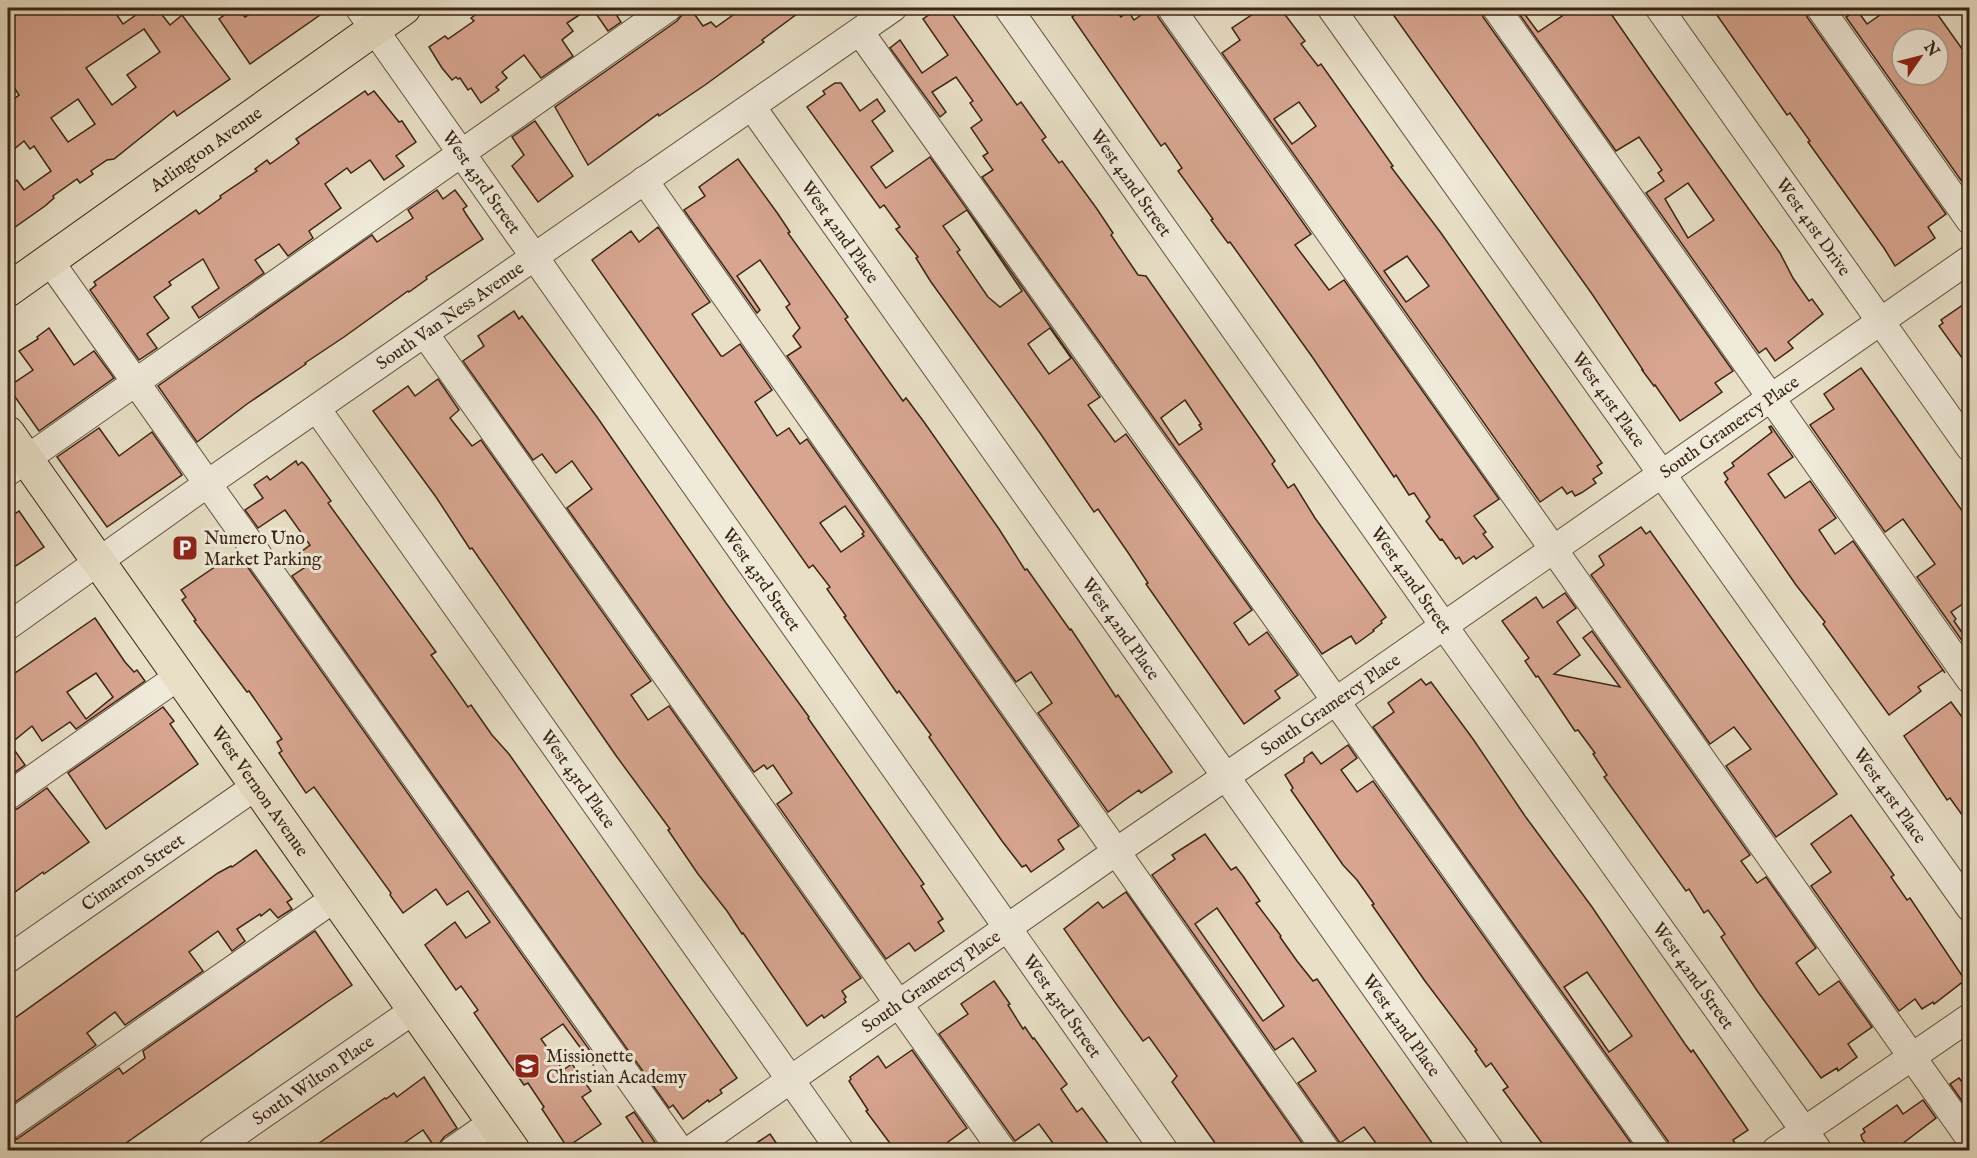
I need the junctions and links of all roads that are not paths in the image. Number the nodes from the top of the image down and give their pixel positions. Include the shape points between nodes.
1 (404, 8) edge
2 (668, 8) edge
3 (893, 8) edge
4 (1008, 8) edge
5 (1171, 8) edge
6 (1331, 8) edge
7 (1496, 8) edge
8 (1659, 8) edge
9 (1820, 8) edge
10 (367, 18) edge
11 (860, 32) junction
12 (752, 107) junction
13 (461, 153) junction
14 (644, 180) junction
15 (1970, 221) edge
16 (535, 256) junction
17 (1970, 259) edge
18 (49, 261) junction
19 (8, 290) edge
20 (1880, 321) junction
21 (425, 334) junction
22 (135, 382) junction
23 (1771, 398) junction
24 (317, 409) junction
25 (8, 433) edge
26 (1970, 448) edge
27 (17, 466) edge
28 (1661, 474) junction
29 (207, 484) junction
30 (1552, 550) junction
31 (99, 562) junction
32 (8, 626) edge
33 (1444, 626) junction
34 (179, 676) junction
35 (1970, 680) edge
36 (1336, 701) junction
37 (1224, 777) junction
38 (256, 786) junction
39 (8, 796) edge
40 (1117, 851) junction
41 (335, 898) junction
42 (1970, 908) edge
43 (1006, 928) junction
44 (8, 959) edge
45 (899, 1004) junction
46 (414, 1010) junction
47 (1970, 1017) edge
48 (1911, 1057) junction
49 (791, 1081) junction
50 (493, 1122) junction
51 (8, 1126) edge
52 (1970, 1139) edge
53 (1811, 1141) edge
54 (212, 1150) edge
55 (453, 1150) edge
56 (513, 1150) edge
57 (680, 1150) edge
58 (690, 1150) edge
59 (840, 1150) edge
60 (1002, 1150) edge
61 (1164, 1150) edge
62 (1326, 1150) edge
63 (1490, 1150) edge
64 (1655, 1150) edge
65 (1776, 1150) edge

1 - 10 main road, Arlington Avenue
2 - 13 street
3 - 11 street, South Van Ness Avenue
4 - 33 street, West 42nd Street
5 - 30 street
6 - 28 street, West 41st Place
7 - 23 street
8 - 20 street, West 41st Drive
9 - 15 street
10 - 13 street, West 43rd Street
10 - 18 main road, Arlington Avenue
11 - 12 street, South Van Ness Avenue
11 - 36 street
12 - 14 street, South Van Ness Avenue
12 - 37 street, West 42nd Place
13 - 16 street, West 43rd Street
13 - 22 street
14 - 16 street, South Van Ness Avenue
14 - 40 street
16 - 21 street, South Van Ness Avenue
16 - 43 street, West 43rd Street
17 - 20 street, South Gramercy Place
18 - 19 main road, Arlington Avenue
18 - 22 street
20 - 23 street, South Gramercy Place
20 - 26 street, West 41st Drive
21 - 24 street, South Van Ness Avenue
21 - 45 street
22 - 27 street
22 - 29 street
23 - 28 street, South Gramercy Place
23 - 35 street
24 - 29 street, South Van Ness Avenue
24 - 49 street, West 43rd Place
25 - 27 main road, West Vernon Avenue
27 - 31 main road, West Vernon Avenue
28 - 30 street, South Gramercy Place
28 - 42 street, West 41st Place
29 - 31 street, South Van Ness Avenue
29 - 57 street
30 - 33 street, South Gramercy Place
30 - 48 street
31 - 32 street, South Van Ness Avenue
31 - 34 main road, West Vernon Avenue
33 - 36 street, South Gramercy Place
33 - 53 street, West 42nd Street
34 - 38 main road, West Vernon Avenue
34 - 39 street
36 - 37 street, South Gramercy Place
36 - 64 street
37 - 40 street, South Gramercy Place
37 - 63 street, West 42nd Place
38 - 41 main road, West Vernon Avenue
38 - 44 street, Cimarron Street
40 - 43 street, South Gramercy Place
40 - 62 street
41 - 46 main road, West Vernon Avenue
41 - 51 street
43 - 45 street, South Gramercy Place
43 - 61 street, West 43rd Street
45 - 49 street, South Gramercy Place
45 - 60 street
46 - 50 main road, West Vernon Avenue
46 - 54 street, South Wilton Place
47 - 48 street
48 - 52 street
48 - 53 street
49 - 58 street, South Gramercy Place
49 - 59 street, West 43rd Place
50 - 55 street
50 - 56 main road, West Vernon Avenue
53 - 65 street

